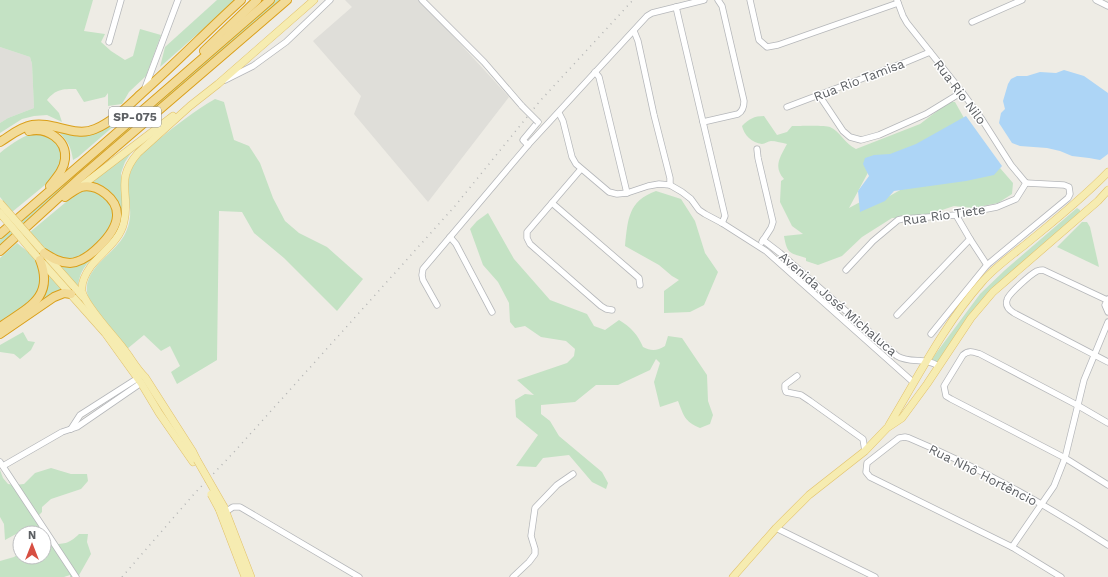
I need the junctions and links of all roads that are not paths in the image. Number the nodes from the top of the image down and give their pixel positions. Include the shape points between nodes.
1 (122, 0) edge
2 (178, 0) edge
3 (241, 0) edge
4 (256, 0) edge
5 (270, 0) edge
6 (288, 0) edge
7 (314, 0) edge
8 (330, 0) edge
9 (422, 0) edge
10 (704, 0) edge
11 (718, 0) edge
12 (750, 0) edge
13 (1022, 0) edge
14 (1096, 0) edge
15 (898, 2) edge
16 (1108, 6) edge
17 (676, 7) junction
18 (972, 22) dead end
19 (634, 31) junction
20 (109, 42) dead end
21 (930, 52) junction
22 (595, 72) junction
23 (218, 84) junction
24 (145, 91) junction
25 (962, 92) junction
26 (819, 95) junction
27 (157, 99) junction
28 (190, 106) junction
29 (787, 107) dead end
30 (558, 112) junction
31 (703, 122) junction
32 (0, 142) edge
33 (528, 145) junction
34 (0, 149) edge
35 (757, 149) dead end
36 (581, 169) junction
37 (1108, 172) edge
38 (1026, 183) junction
39 (670, 185) junction
40 (80, 187) junction
41 (1108, 190) edge
42 (1088, 192) junction
43 (627, 193) junction
44 (42, 198) junction
45 (1081, 199) junction
46 (1098, 201) junction
47 (0, 203) edge
48 (552, 203) junction
49 (1088, 209) junction
50 (44, 211) junction
51 (0, 213) edge
52 (956, 215) junction
53 (722, 223) junction
54 (0, 234) edge
55 (450, 237) junction
56 (970, 239) junction
57 (763, 240) junction
58 (759, 245) junction
59 (35, 248) junction
60 (0, 250) edge
61 (44, 253) junction
62 (40, 260) junction
63 (988, 265) junction
64 (846, 270) dead end
65 (640, 285) dead end
66 (71, 294) junction
67 (84, 299) junction
68 (1108, 299) edge
69 (437, 305) dead end
70 (612, 310) dead end
71 (492, 312) dead end
72 (1108, 312) edge
73 (897, 315) dead end
74 (1108, 322) edge
75 (0, 327) edge
76 (0, 334) edge
77 (931, 334) dead end
78 (1094, 353) junction
79 (926, 362) junction
80 (1108, 362) edge
81 (938, 366) junction
82 (797, 376) dead end
83 (140, 378) junction
84 (913, 382) junction
85 (121, 389) junction
86 (154, 390) junction
87 (125, 395) junction
88 (906, 396) junction
89 (915, 402) junction
90 (1077, 405) junction
91 (86, 411) junction
92 (90, 418) junction
93 (1108, 423) edge
94 (887, 428) junction
95 (71, 429) junction
96 (865, 451) junction
97 (1065, 458) junction
98 (195, 461) junction
99 (2, 464) edge
100 (573, 474) dead end
101 (1108, 485) edge
102 (1042, 505) junction
103 (223, 511) junction
104 (776, 528) junction
105 (1108, 545) edge
106 (1012, 547) junction
107 (76, 577) edge
108 (245, 577) edge
109 (251, 577) edge
110 (359, 577) edge
111 (513, 577) edge
112 (733, 577) edge
113 (875, 577) edge
114 (1061, 577) edge

1 - 20 street
2 - 24 street
3 - 24 highway
4 - 27 highway
5 - 27 highway, SP-075
6 - 50 highway, SP-075
7 - 23 main road
8 - 23 street via 286,42 253,66
9 - 33 street, bridge via 484,62 538,122 523,140
10 - 17 street
11 - 31 street via 722,6 744,101 743,108 738,114
12 - 15 street via 759,40 767,48
13 - 18 street
14 - 16 street
15 - 21 street, Rua Rio Nilo via 907,23
17 - 19 street via 652,12
17 - 31 street
19 - 22 street
19 - 39 street
21 - 25 street, Rua Rio Nilo
21 - 26 street, Rua Rio Tamisa
22 - 30 street
22 - 43 street via 599,77
23 - 28 main road
24 - 32 highway via 117,115 93,130 76,131 44,124 32,125
25 - 26 street via 926,114 879,135 861,140 843,131
25 - 38 street, Rua Rio Nilo
26 - 29 street, Rua Rio Tamisa
27 - 44 highway, SP-075
28 - 40 main road via 179,111
28 - 67 main road via 138,153 129,165 124,182 124,224 119,234 85,275 82,289
30 - 33 street
30 - 36 street via 563,121 573,160
31 - 53 street via 725,216
33 - 55 street
34 - 44 highway via 25,132 36,130 45,130 60,142 64,150 64,164
35 - 57 street via 773,222
36 - 43 street via 612,193
36 - 48 street
37 - 42 main road
38 - 52 street, Rua Rio Tiete via 1012,202
38 - 63 street via 1064,185 1070,190 1070,194
39 - 43 street via 648,186
39 - 53 street, Avenida José Michaluca via 691,199 699,210
40 - 50 highway
40 - 61 highway via 101,191 112,200 117,217 113,230 94,251 76,262 62,262
41 - 46 main road
42 - 45 main road
42 - 46 main road
44 - 54 highway, SP-075
45 - 49 main road
45 - 79 main road via 983,281 967,300
46 - 49 main road
47 - 59 main road, bridge
48 - 65 street via 639,278
48 - 70 street via 527,232 530,244 601,306
49 - 81 main road via 993,292 971,318
50 - 60 highway, SP-075
51 - 59 main road, bridge
52 - 56 street
52 - 64 street, Rua Rio Tiete via 898,220
53 - 58 street, Avenida José Michaluca
55 - 69 street via 423,269 423,280
55 - 71 street
56 - 63 street
56 - 73 street
57 - 58 street
57 - 79 street, Avenida José Michaluca via 897,356 903,360
58 - 84 street, Avenida José Michaluca
59 - 61 main road
59 - 62 main road
61 - 67 main road
62 - 66 main road
62 - 75 highway via 45,279 42,292 33,303
63 - 77 street
66 - 76 highway via 64,293 54,297
66 - 83 main road
67 - 83 main road via 124,349
68 - 72 street
68 - 78 street via 1043,270 1036,271 1007,298 1007,305 1014,313
74 - 78 street
78 - 80 street
78 - 90 street
79 - 81 street, Avenida José Michaluca
79 - 84 main road
81 - 89 main road
82 - 96 street via 786,385 786,392 801,395 855,433 863,440
83 - 85 street
83 - 86 main road
83 - 86 main road via 145,377
83 - 87 street
83 - 98 main road via 159,414
84 - 88 main road
85 - 87 street
85 - 91 street
86 - 98 main road via 193,452
87 - 92 street
88 - 89 main road
88 - 94 main road
89 - 94 main road via 902,418
90 - 93 street
90 - 97 street
90 - 97 street via 980,354 970,352 960,359 944,386 946,396 951,399
91 - 92 street via 84,416
91 - 95 street via 80,415
92 - 95 street
94 - 96 main road
95 - 99 street
96 - 104 main road via 809,495
97 - 101 street
97 - 102 street via 1054,486
98 - 103 main road, bridge
99 - 107 street
100 - 111 street via 557,485 535,508 531,536 535,554
102 - 105 street, Rua Nhô Hortêncio
102 - 106 street
102 - 106 street, Rua Nhô Hortêncio via 950,455 905,437 899,438 867,463 867,475
103 - 108 main road
103 - 109 main road
103 - 110 street via 236,507 245,509
104 - 112 main road
104 - 113 street
106 - 114 street

